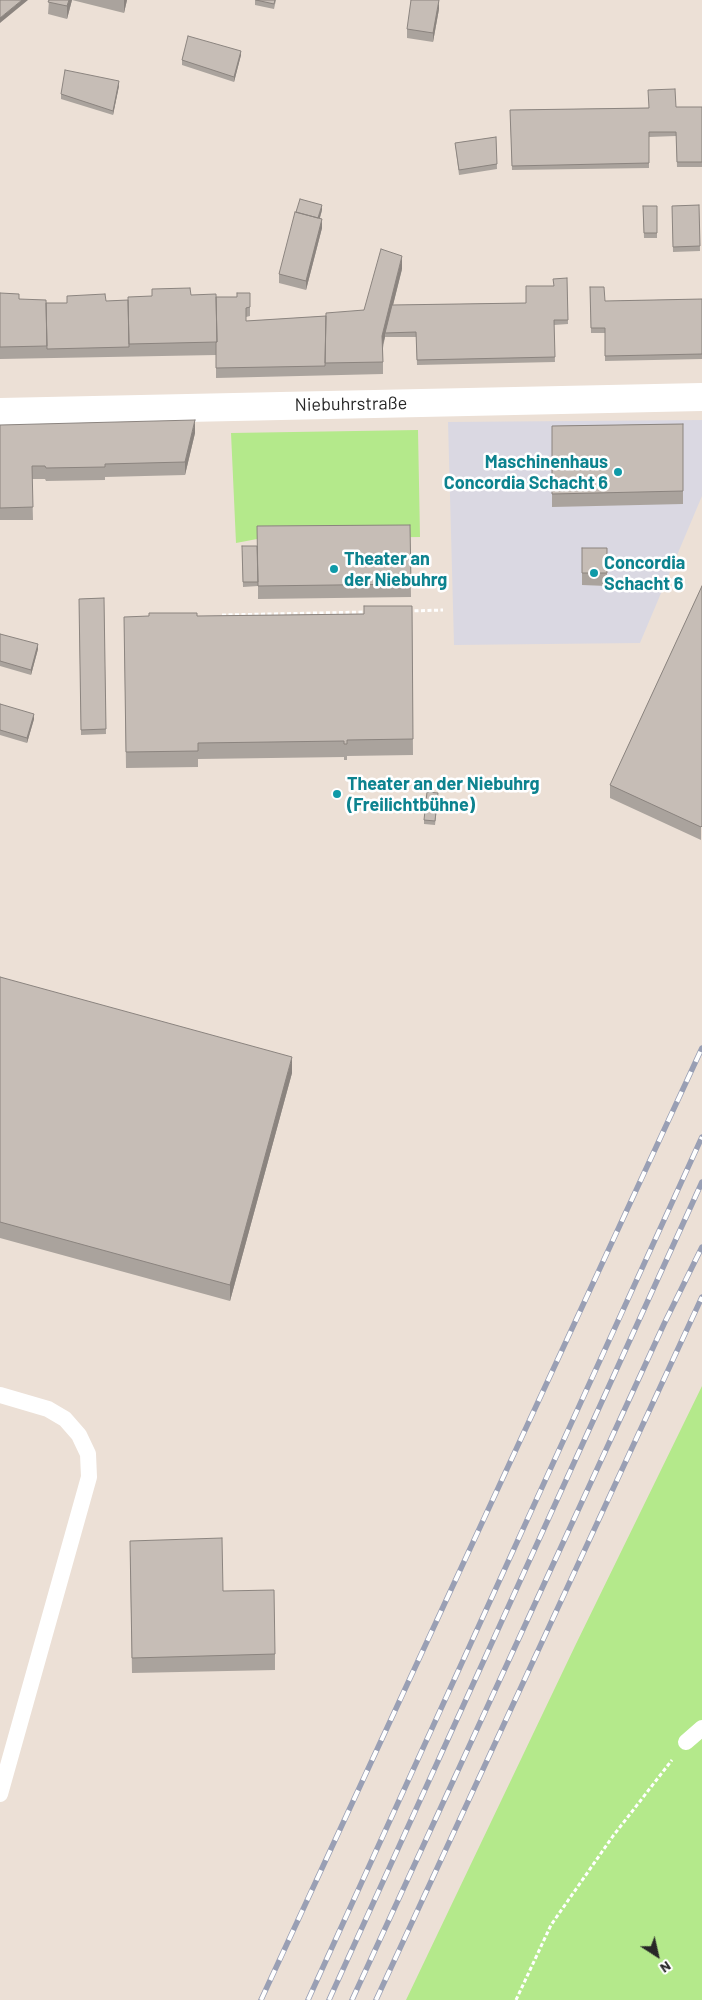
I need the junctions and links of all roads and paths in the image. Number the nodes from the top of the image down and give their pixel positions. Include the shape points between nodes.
1 (702, 397) edge
2 (0, 412) edge
3 (443, 610) dead end
4 (404, 611) edge
5 (376, 612) edge
6 (222, 615) edge
7 (0, 1395) edge
8 (702, 1728) edge
9 (686, 1742) joint
10 (0, 1794) edge
11 (516, 2000) edge

1 - 2 street, Niebuhrstraße
3 - 4 path
5 - 6 path
7 - 10 lane via 48,1409 65,1419 79,1435 88,1454 89,1477
8 - 9 lane
9 - 11 path via 613,1836 551,1925

